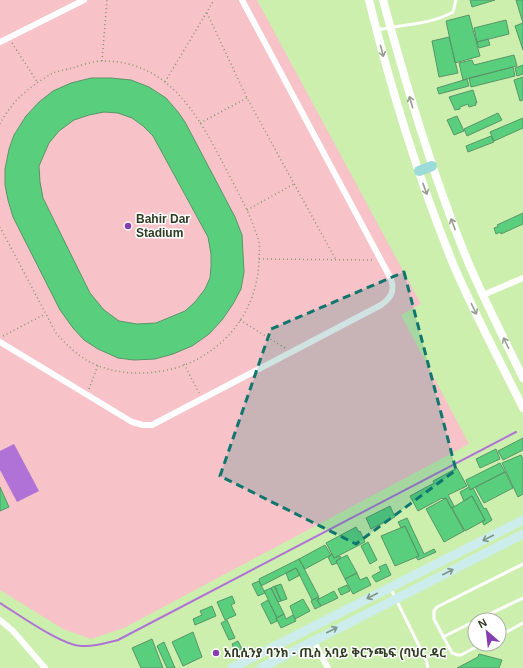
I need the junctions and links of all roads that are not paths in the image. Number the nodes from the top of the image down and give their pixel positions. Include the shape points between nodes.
1 (84, 0) edge
2 (242, 0) edge
3 (368, 0) edge
4 (383, 0) edge
5 (456, 0) edge
6 (390, 27) junction
7 (376, 31) junction
8 (0, 42) edge
9 (432, 166) junction
10 (419, 170) junction
11 (523, 278) edge
12 (483, 295) junction
13 (0, 342) edge
14 (523, 378) edge
15 (523, 408) edge
16 (523, 520) edge
17 (523, 534) edge
18 (523, 564) edge
19 (390, 587) junction
20 (396, 598) junction
21 (523, 598) edge
22 (494, 612) edge
23 (0, 620) edge
24 (523, 623) edge
25 (467, 625) edge
26 (507, 632) edge
27 (443, 637) junction
28 (313, 640) junction
29 (467, 651) edge
30 (45, 668) edge
31 (232, 668) edge
32 (260, 668) edge
33 (328, 668) edge
34 (428, 668) edge

1 - 8 street
2 - 13 street via 382,260 394,287 388,300 152,425 132,422
3 - 7 street
4 - 6 street
5 - 6 lane via 453,12 442,18
6 - 7 lane
9 -> 6 street
7 -> 10 street
9 - 10 main road
12 -> 9 street via 466,259
10 -> 15 street via 469,300
11 - 12 street
14 -> 12 street
16 -> 19 main road
20 -> 17 main road
18 - 27 lane via 437,607 433,616
19 - 20 lane
19 -> 31 main road
28 -> 20 main road
20 - 34 lane
21 - 22 lane
23 - 30 street
24 - 26 lane
25 - 27 lane
27 - 29 lane via 452,653 458,655
28 - 32 main road
28 - 33 street

